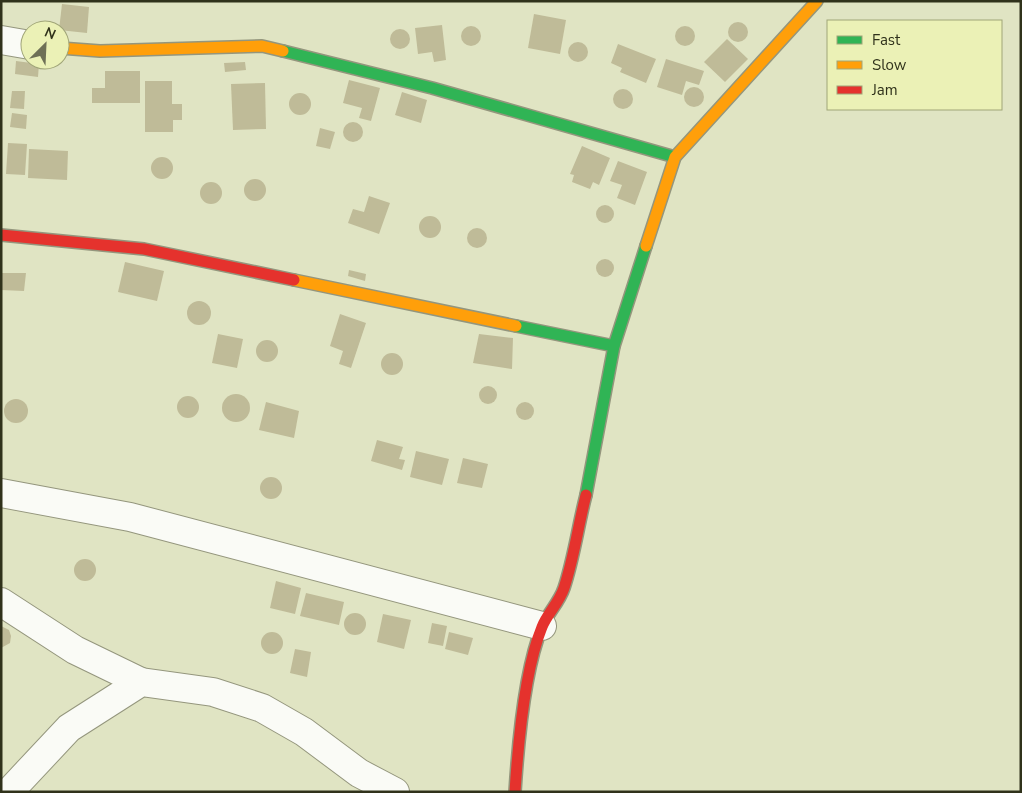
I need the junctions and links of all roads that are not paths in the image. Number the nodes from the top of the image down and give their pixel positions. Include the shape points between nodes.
1 (817, 1) edge
2 (1, 40) edge
3 (20, 43) edge
4 (70, 49) edge
5 (675, 157) junction
6 (1, 235) edge
7 (614, 346) junction
8 (1, 492) edge
9 (1, 602) edge
10 (542, 626) junction
11 (141, 682) junction
12 (8, 792) edge
13 (395, 792) edge
14 (515, 792) edge

1 - 5 street
2 - 3 street
4 - 5 street via 100,51 262,46 432,88
5 - 7 street
6 - 7 street via 144,249
7 - 10 street via 594,458 564,588
8 - 10 street via 130,517
9 - 11 street via 75,650
10 - 14 street via 531,666 518,748
11 - 12 street via 69,728
11 - 13 street via 213,692 262,708 304,732 359,773

